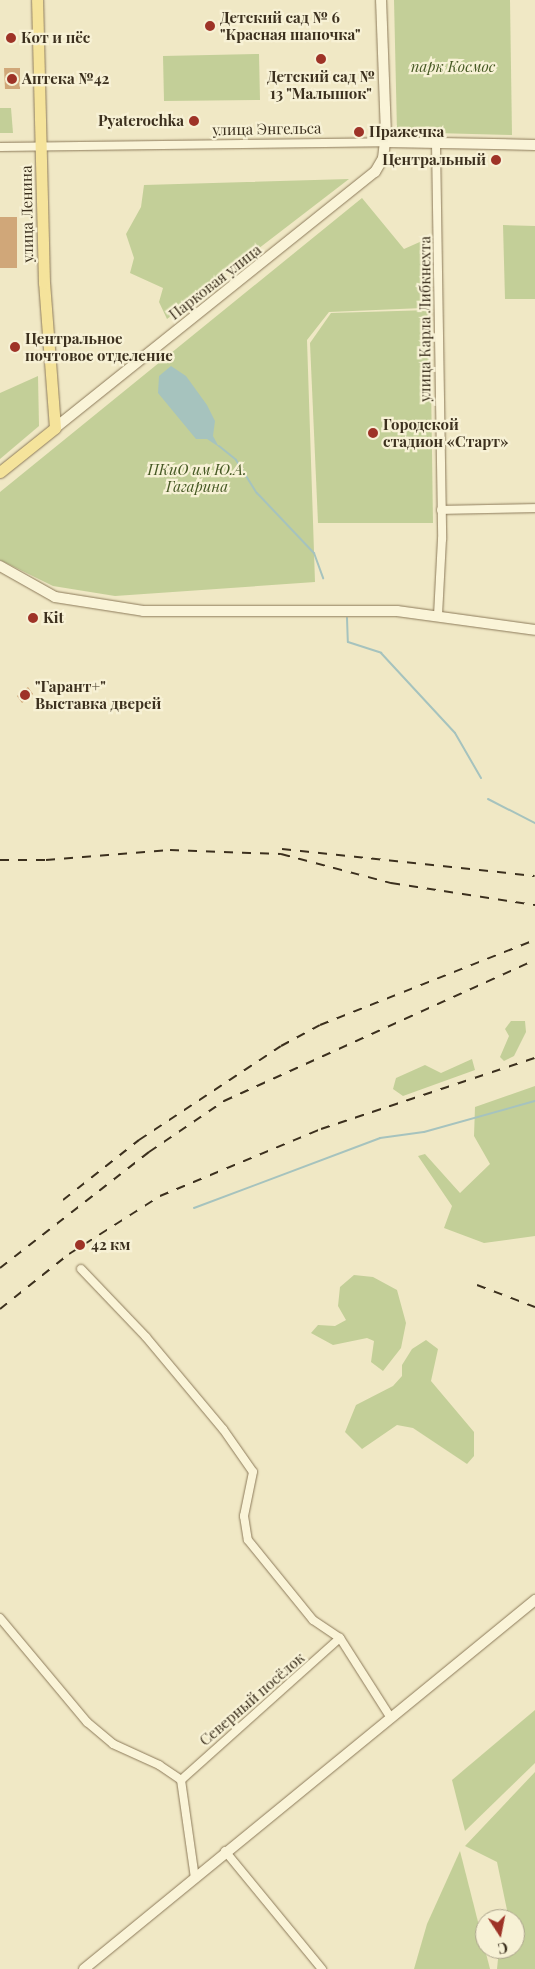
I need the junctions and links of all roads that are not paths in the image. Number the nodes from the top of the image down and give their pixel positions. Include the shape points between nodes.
1 (37, 0) edge
2 (381, 0) edge
3 (385, 142) junction
4 (436, 144) junction
5 (535, 145) edge
6 (40, 146) junction
7 (0, 147) edge
8 (55, 428) junction
9 (0, 472) edge
10 (535, 508) edge
11 (441, 510) junction
12 (0, 566) edge
13 (438, 615) junction
14 (535, 630) edge
15 (81, 1269) dead end
16 (535, 1600) edge
17 (0, 1618) edge
18 (340, 1638) junction
19 (391, 1718) junction
20 (181, 1780) junction
21 (225, 1851) junction
22 (195, 1878) junction
23 (84, 1969) edge
24 (322, 1969) edge

1 - 6 main road, улица Ленина
2 - 3 street
3 - 4 street, улица Энгельса
3 - 6 street, улица Энгельса via 71,149
3 - 8 street, Парковая улица via 383,158 367,182
4 - 5 street, улица Энгельса
4 - 11 street, улица Карла Либкнехта
6 - 7 street, улица Энгельса
6 - 8 main road, улица Ленина via 44,283
8 - 9 main road, Парковая улица
10 - 11 street
11 - 13 street, улица Карла Либкнехта
12 - 13 street via 55,597 143,611 396,611
13 - 14 street
15 - 18 street via 109,1295 223,1429 253,1472 244,1516 248,1540 313,1620
16 - 19 street
17 - 20 street via 86,1722 113,1744 159,1765
18 - 19 street
18 - 20 street, Северный посёлок
19 - 21 street
20 - 22 street
21 - 22 street
21 - 24 street
22 - 23 street

